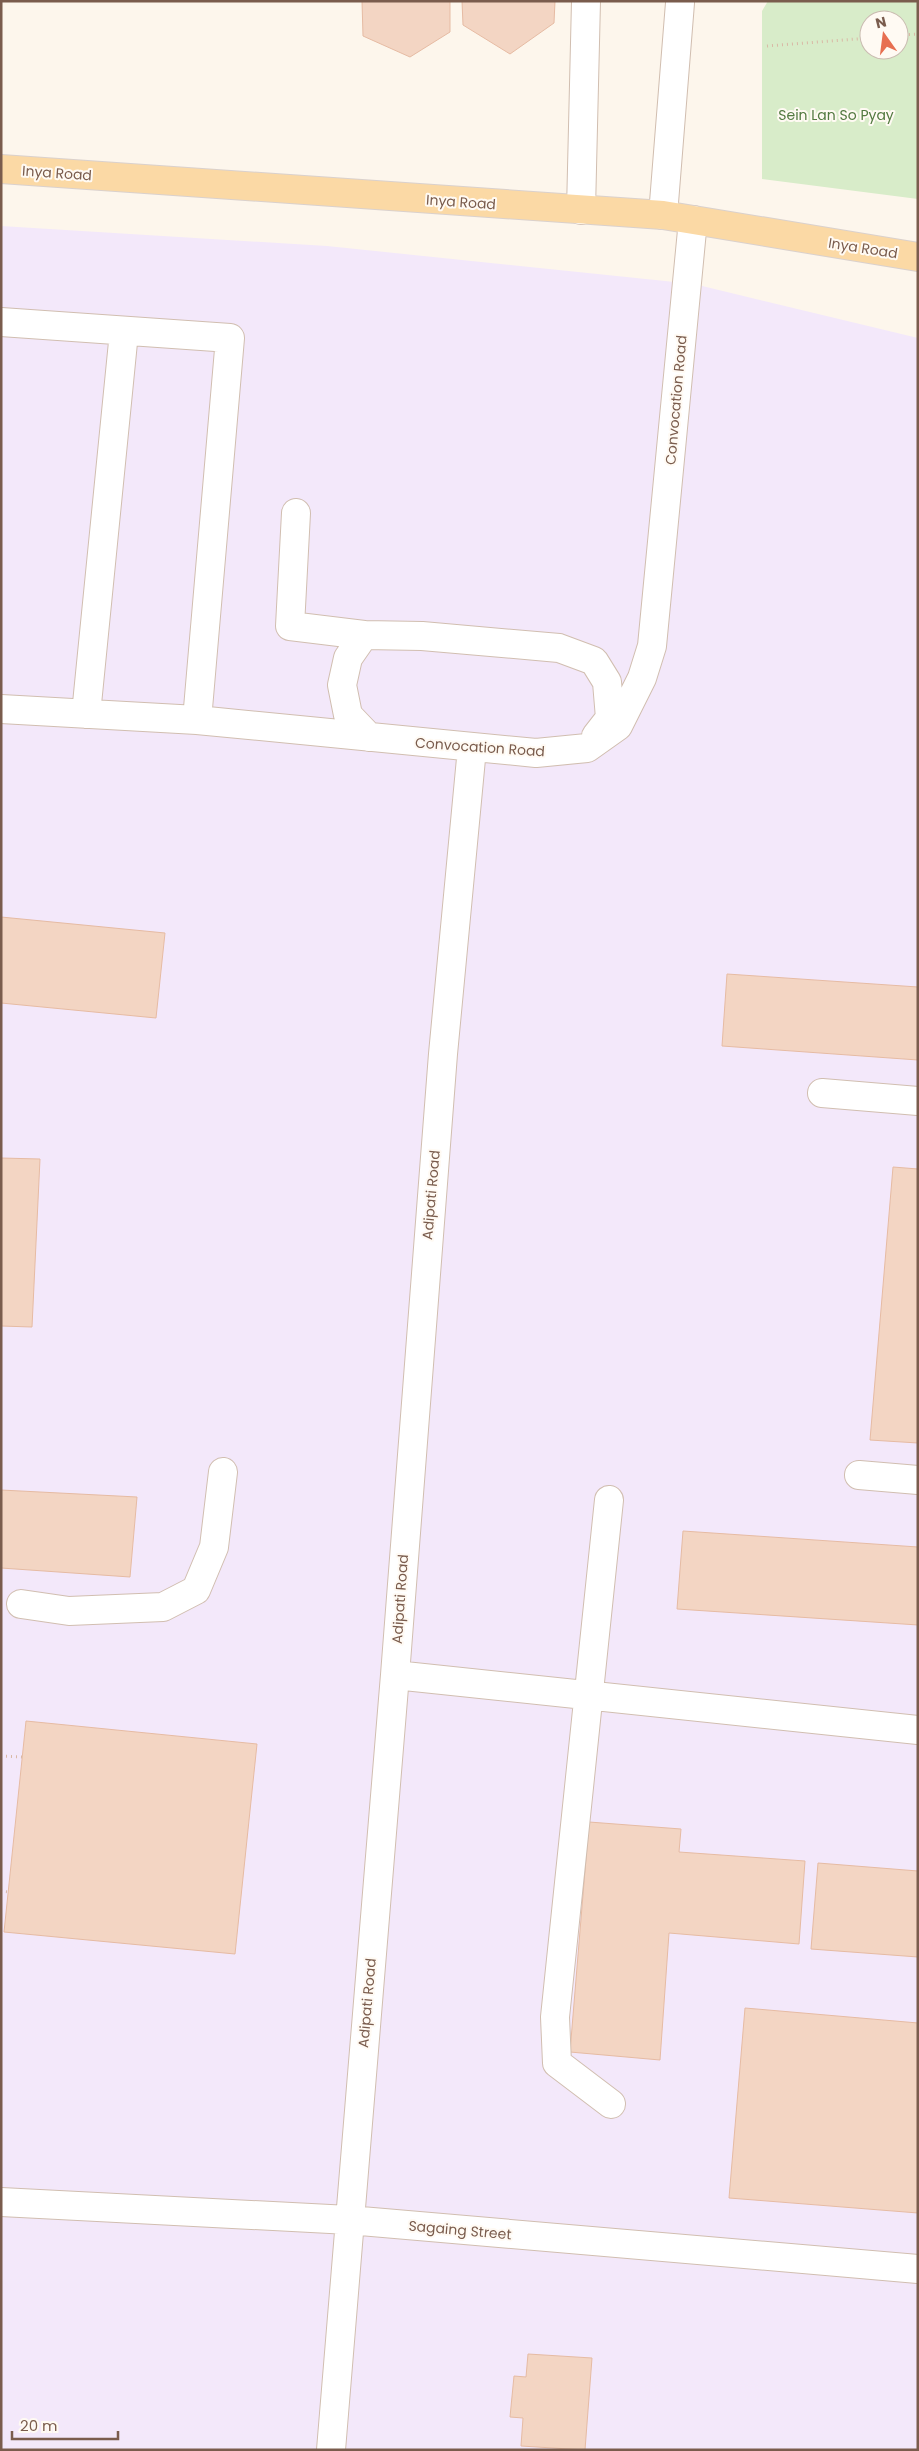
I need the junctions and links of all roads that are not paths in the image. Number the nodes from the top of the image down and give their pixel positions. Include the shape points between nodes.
1 (586, 1) edge
2 (680, 3) dead end
3 (1, 169) edge
4 (581, 210) junction
5 (663, 215) junction
6 (692, 220) junction
7 (918, 257) edge
8 (1, 322) edge
9 (124, 332) junction
10 (296, 513) dead end
11 (364, 635) junction
12 (1, 709) edge
13 (86, 714) junction
14 (197, 720) junction
15 (369, 737) junction
16 (472, 748) junction
17 (587, 748) junction
18 (822, 1093) dead end
19 (918, 1101) edge
20 (223, 1472) dead end
21 (859, 1475) dead end
22 (918, 1480) edge
23 (609, 1500) dead end
24 (21, 1604) dead end
25 (395, 1675) junction
26 (590, 1696) junction
27 (918, 1730) edge
28 (611, 2104) dead end
29 (1, 2202) edge
30 (349, 2220) junction
31 (918, 2269) edge
32 (331, 2450) edge

1 - 4 street
2 - 5 street
3 - 4 main road, Inya Road
4 - 5 main road, Inya Road
5 - 6 main road, Inya Road
6 - 7 main road, Inya Road
6 - 17 street, Convocation Road via 652,646 642,678 618,726
8 - 9 street
9 - 13 street
9 - 14 street via 230,338
10 - 11 street via 290,626
11 - 15 street via 348,658 342,686 348,714
11 - 17 street via 422,636 559,648 594,661 607,682 610,718
12 - 13 street, Convocation Road
13 - 14 street, Convocation Road
14 - 15 street, Convocation Road
15 - 16 street, Convocation Road
16 - 17 street, Convocation Road via 536,753
16 - 25 street, Adipati Road via 442,1064
18 - 19 street
20 - 24 street via 214,1547 196,1590 163,1608 69,1612
21 - 22 street
23 - 26 street
25 - 26 street
25 - 30 street, Adipati Road
26 - 27 street
26 - 28 street via 555,2017 557,2063
29 - 30 street, Sagaing Street
30 - 31 street, Sagaing Street
30 - 32 street, Adipati Road

